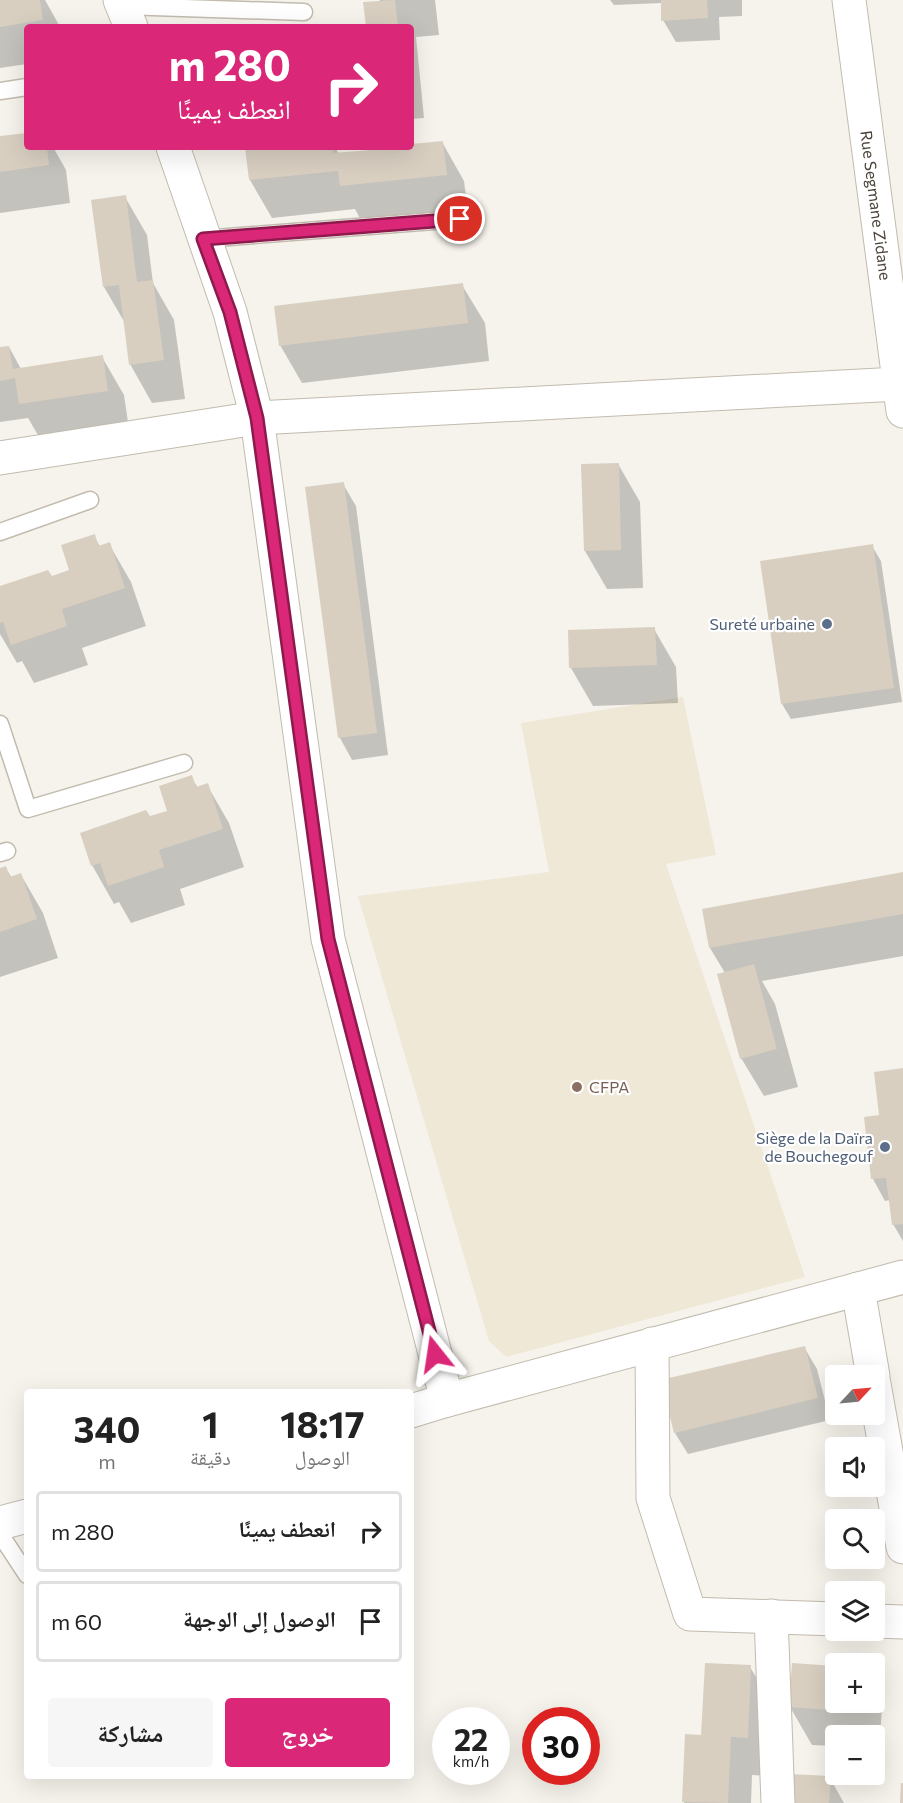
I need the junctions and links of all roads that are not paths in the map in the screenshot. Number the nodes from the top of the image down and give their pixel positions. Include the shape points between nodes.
1 (849, 0) edge
2 (125, 11) edge
3 (304, 12) dead end
4 (24, 87) edge
5 (0, 91) edge
6 (174, 150) edge
7 (460, 219) dead end
8 (203, 239) junction
9 (901, 398) edge
10 (257, 418) junction
11 (0, 458) edge
12 (90, 500) dead end
13 (0, 532) edge
14 (0, 724) edge
15 (184, 763) dead end
16 (903, 1277) edge
17 (858, 1289) junction
18 (652, 1344) junction
19 (871, 1365) edge
20 (447, 1400) junction
21 (414, 1410) edge
22 (881, 1425) edge
23 (24, 1517) edge
24 (0, 1523) edge
25 (0, 1534) edge
26 (903, 1547) edge
27 (24, 1570) edge
28 (771, 1616) junction
29 (825, 1618) edge
30 (885, 1621) edge
31 (903, 1622) edge
32 (777, 1803) edge

1 - 9 street, Rue Segmane Zidane
2 - 3 lane
4 - 5 lane
6 - 8 street
7 - 8 lane
8 - 10 street via 230,312
9 - 10 street
10 - 11 street
10 - 20 street via 328,939
12 - 13 lane
14 - 15 lane via 28,809
16 - 17 street
17 - 18 street
17 - 19 street
18 - 20 street
18 - 28 street via 653,1498 690,1614
20 - 21 street
22 - 26 street
23 - 24 street
25 - 27 lane
28 - 29 street
28 - 32 street
30 - 31 street

